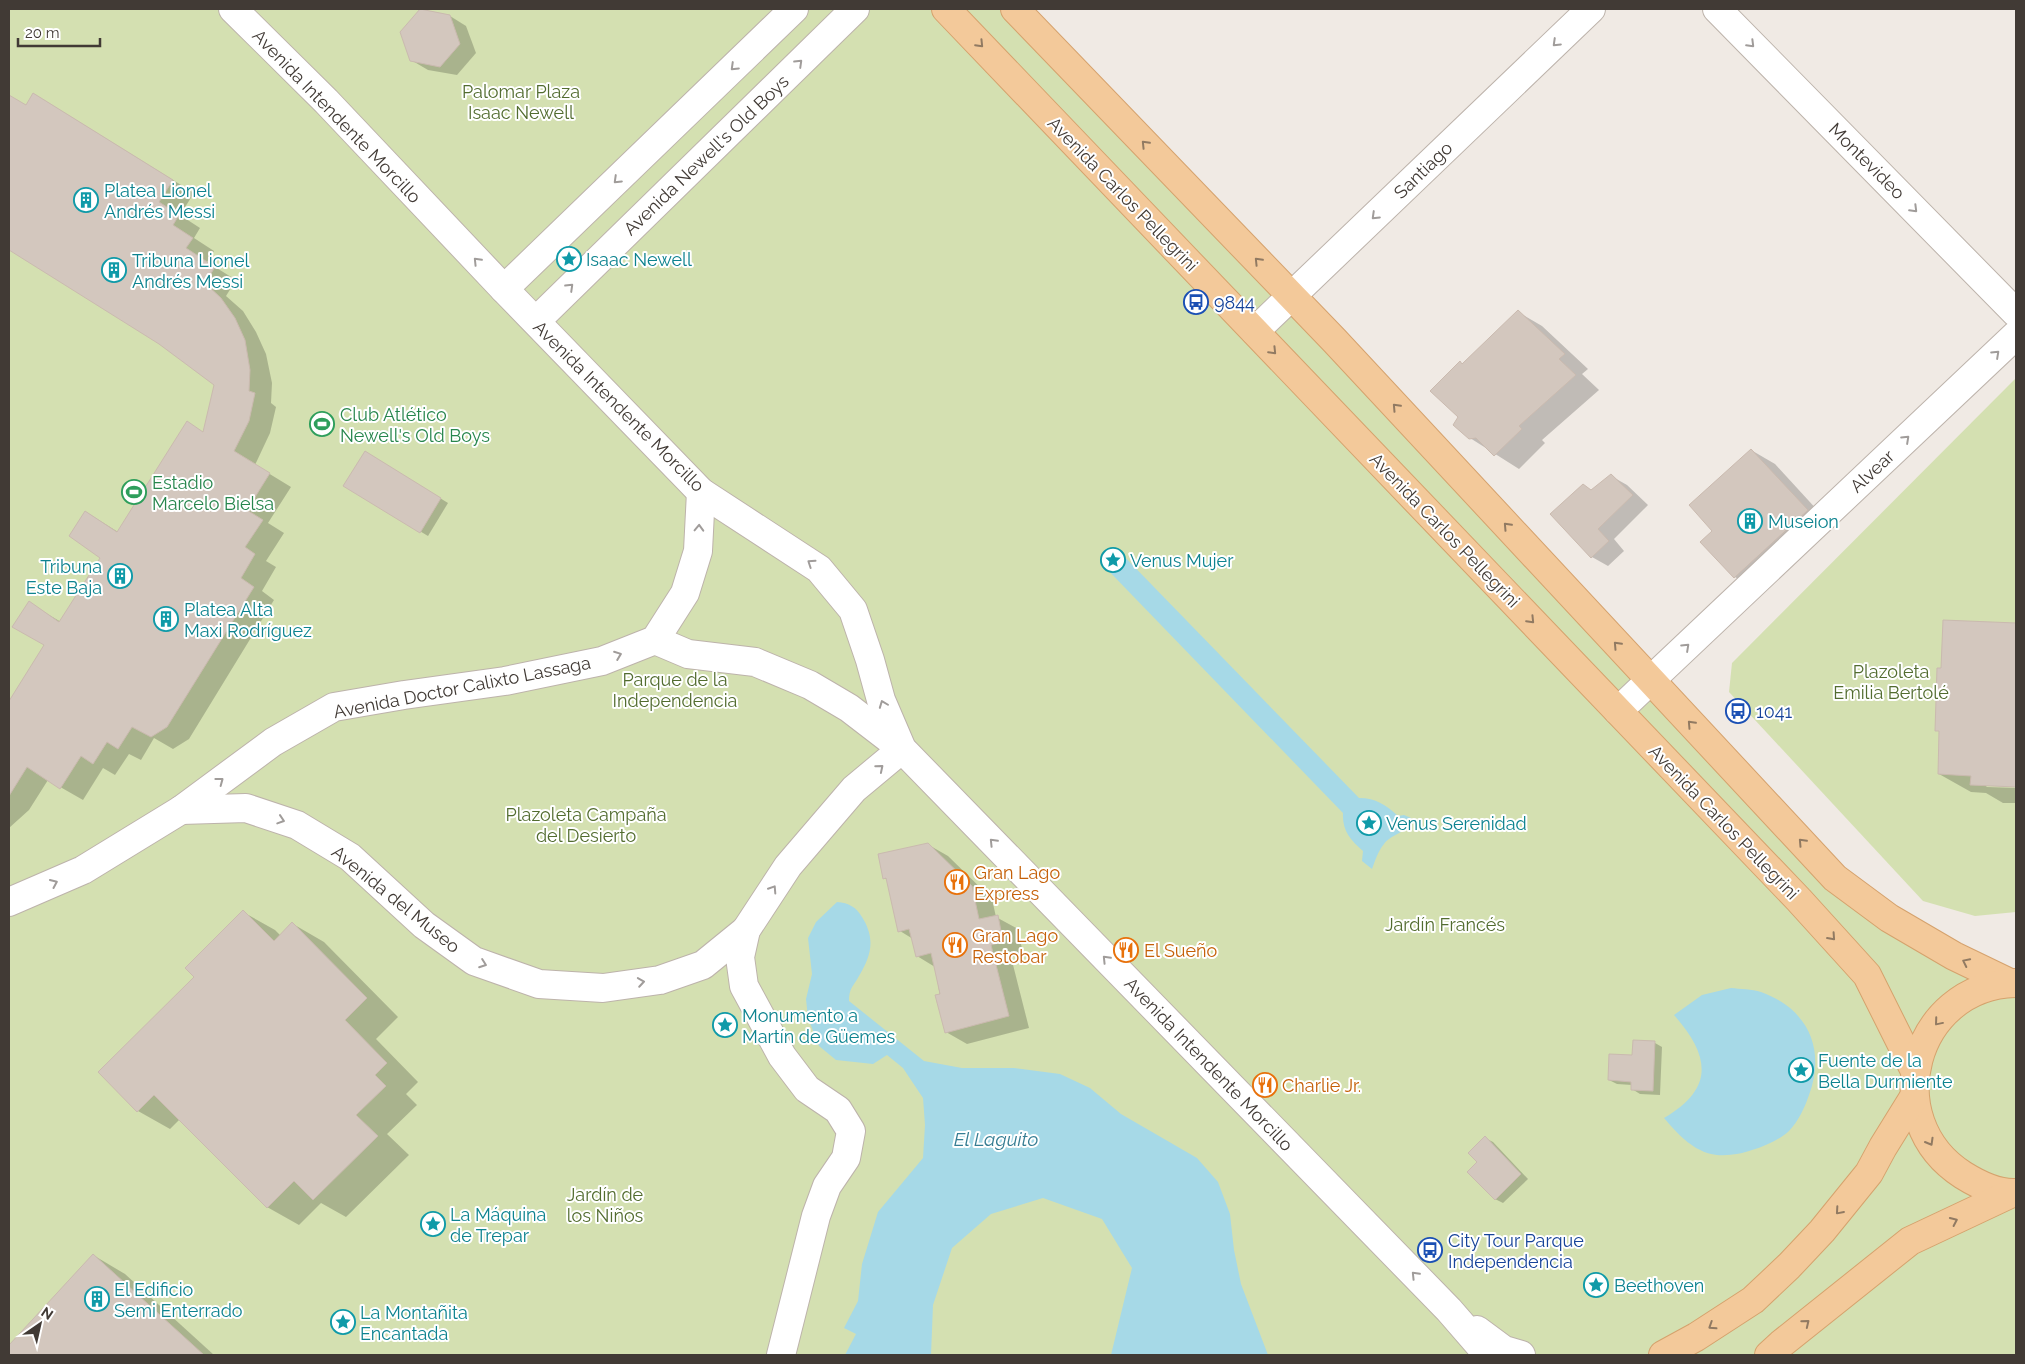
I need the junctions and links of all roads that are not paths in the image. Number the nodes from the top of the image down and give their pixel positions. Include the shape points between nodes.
1 (233, 9) edge
2 (794, 9) edge
3 (854, 9) edge
4 (946, 9) edge
5 (1016, 9) edge
6 (1591, 9) edge
7 (1717, 9) edge
8 (504, 289) junction
9 (1292, 296) junction
10 (2016, 313) edge
11 (536, 321) junction
12 (1254, 331) junction
13 (2016, 335) edge
14 (701, 492) junction
15 (656, 640) junction
16 (1651, 680) junction
17 (1618, 711) junction
18 (902, 749) junction
19 (181, 810) junction
20 (9, 902) edge
21 (746, 930) junction
22 (2013, 983) edge
23 (1915, 1084) junction
24 (2014, 1193) edge
25 (1450, 1310) junction
26 (781, 1355) edge
27 (1488, 1355) edge
28 (1521, 1355) edge
29 (1663, 1355) edge
30 (1769, 1355) edge

8 -> 1 street, Avenida Intendente Morcillo via 326,101
2 -> 8 street
11 -> 3 street, Avenida Newell's Old Boys
4 -> 12 main road, Avenida Carlos Pellegrini
9 -> 5 main road
6 -> 9 street, Santiago
7 -> 10 street, Montevideo
8 - 11 street, Avenida Intendente Morcillo
9 - 12 street, Santiago
16 -> 9 main road
11 - 14 street, Avenida Intendente Morcillo
12 -> 17 main road, Avenida Carlos Pellegrini
16 -> 13 street, Alvear
15 -> 14 street via 685,593 698,551
18 -> 14 street, Avenida Intendente Morcillo via 881,700 853,610 819,569
15 - 18 street via 688,654 755,662 810,685 849,708
19 -> 15 street, Avenida Doctor Calixto Lassaga via 273,742 334,708 505,681 602,661
16 - 17 street, Alvear
22 -> 16 main road via 1954,956 1889,918 1835,878
17 -> 23 main road, Avenida Carlos Pellegrini via 1800,900 1867,975
21 -> 18 street via 788,866 854,789
25 -> 18 street, Avenida Intendente Morcillo
20 -> 19 street, Avenida Doctor Calixto Lassaga via 83,870
19 -> 21 street, Avenida del Museo via 246,808 297,825 350,858 424,925 474,960 539,984 603,988 660,980 703,966
21 - 26 street via 740,957 744,986 782,1056 807,1089 838,1110 850,1131 846,1158 827,1186 816,1216
22 -> 23 main road via 1981,989 1956,1003 1935,1024 1921,1049
23 -> 24 main road, Avenida Carlos Pellegrini via 1920,1122 1931,1146 1948,1165 1977,1184
23 -> 29 main road via 1869,1173 1789,1266 1753,1300
30 -> 24 main road via 1910,1242
25 - 27 street, Avenida Intendente Morcillo
25 - 28 street, Avenida Intendente Morcillo via 1504,1350

